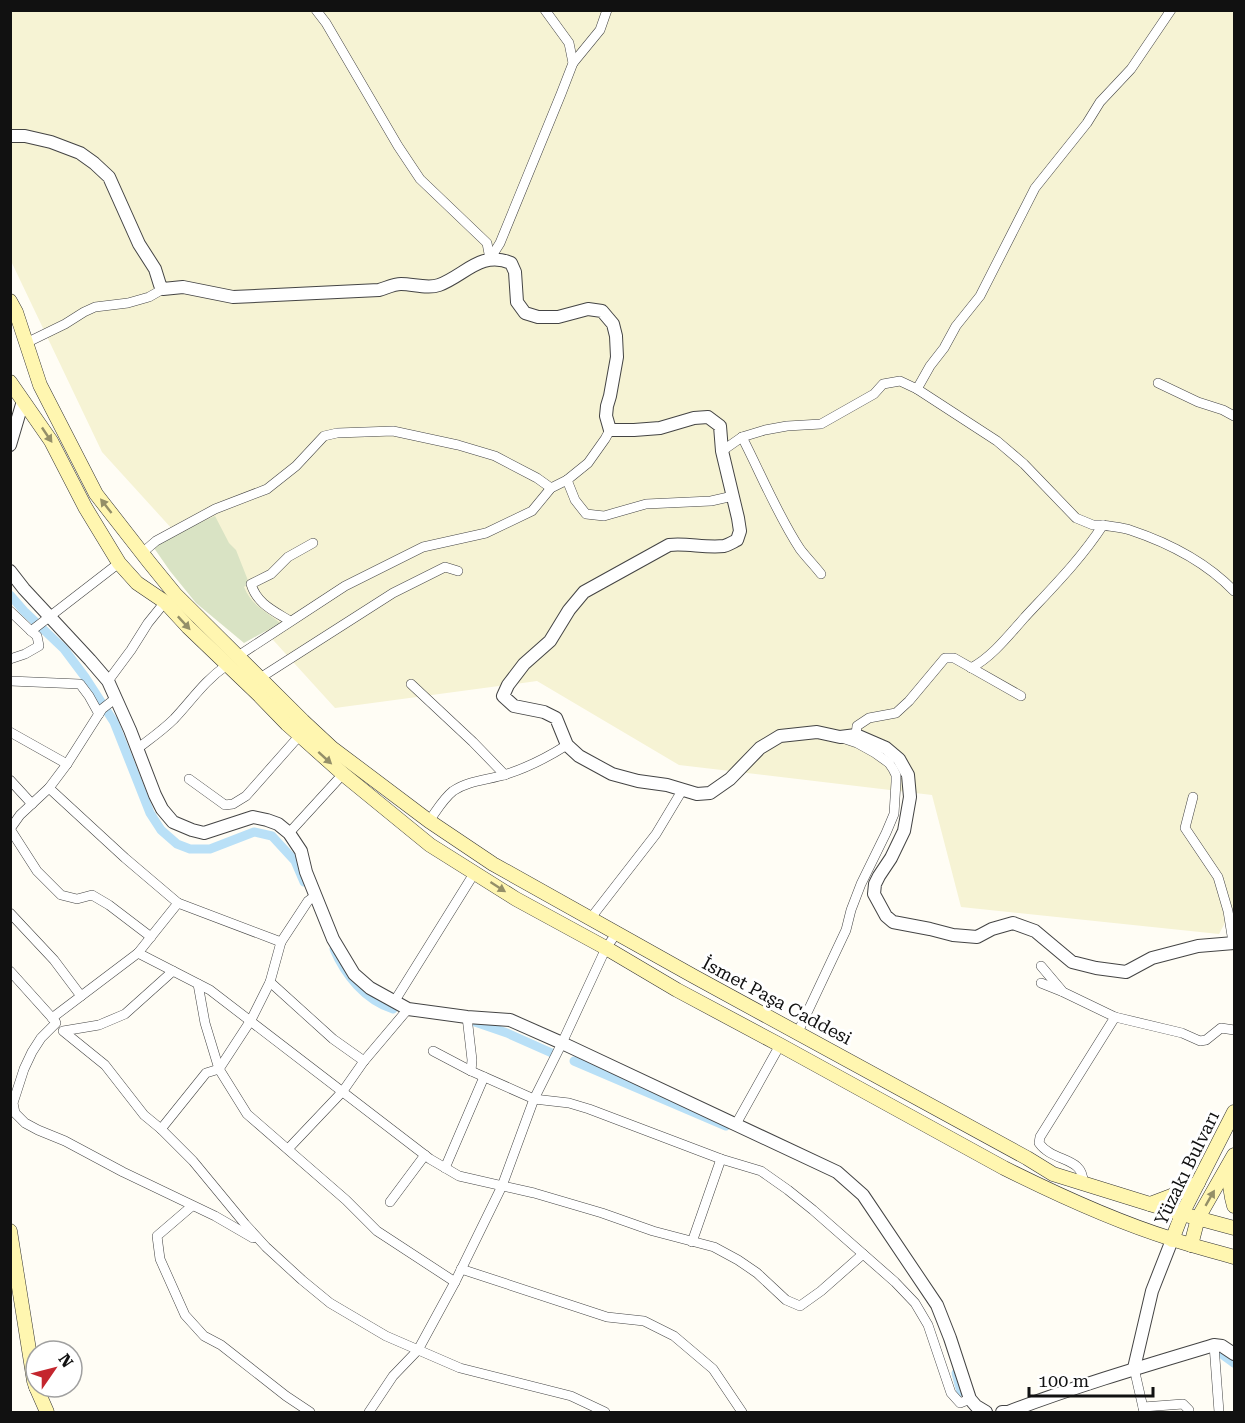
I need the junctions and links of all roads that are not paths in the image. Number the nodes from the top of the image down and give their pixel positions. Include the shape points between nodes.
1 (316, 10) edge
2 (545, 10) edge
3 (607, 10) edge
4 (1171, 10) edge
5 (573, 63) junction
6 (10, 136) edge
7 (490, 259) junction
8 (163, 289) junction
9 (10, 301) edge
10 (26, 344) junction
11 (1158, 383) dead end
12 (12, 385) edge
13 (918, 388) junction
14 (23, 401) junction
15 (1234, 416) edge
16 (610, 429) junction
17 (742, 437) junction
18 (10, 445) edge
19 (722, 451) junction
20 (567, 480) junction
21 (551, 488) junction
22 (733, 496) junction
23 (1103, 525) junction
24 (123, 528) junction
25 (107, 543) junction
26 (313, 543) dead end
27 (142, 553) junction
28 (119, 563) junction
29 (10, 571) edge
30 (458, 571) dead end
31 (821, 574) dead end
32 (1234, 591) edge
33 (165, 602) junction
34 (10, 611) edge
35 (290, 621) junction
36 (39, 625) junction
37 (10, 659) edge
38 (232, 661) junction
39 (971, 668) junction
40 (260, 678) junction
41 (10, 681) edge
42 (108, 681) junction
43 (411, 684) dead end
44 (1021, 696) dead end
45 (107, 706) junction
46 (10, 732) edge
47 (300, 735) junction
48 (856, 735) junction
49 (840, 737) junction
50 (567, 745) junction
51 (137, 749) junction
52 (67, 764) junction
53 (343, 774) junction
54 (505, 775) junction
55 (189, 779) dead end
56 (10, 780) edge
57 (50, 788) junction
58 (682, 789) junction
59 (1193, 797) dead end
60 (32, 804) junction
61 (429, 821) junction
62 (10, 829) edge
63 (290, 833) junction
64 (475, 872) junction
65 (313, 897) junction
66 (178, 903) junction
67 (10, 913) edge
68 (590, 919) junction
69 (616, 934) junction
70 (151, 937) junction
71 (281, 942) junction
72 (1234, 942) edge
73 (606, 948) junction
74 (138, 953) junction
75 (1041, 966) dead end
76 (10, 971) edge
77 (173, 971) junction
78 (270, 982) junction
79 (1041, 983) dead end
80 (198, 984) junction
81 (1063, 992) junction
82 (81, 996) junction
83 (394, 1002) junction
84 (408, 1010) junction
85 (467, 1017) junction
86 (1115, 1017) junction
87 (54, 1020) junction
88 (251, 1020) junction
89 (1234, 1030) edge
90 (63, 1031) junction
91 (798, 1032) junction
92 (562, 1043) junction
93 (780, 1045) junction
94 (433, 1051) dead end
95 (364, 1061) junction
96 (219, 1069) junction
97 (471, 1071) junction
98 (484, 1077) junction
99 (343, 1091) junction
100 (534, 1099) junction
101 (1234, 1112) edge
102 (736, 1125) junction
103 (161, 1129) junction
104 (288, 1149) junction
105 (425, 1155) junction
106 (1234, 1155) edge
107 (721, 1159) junction
108 (445, 1168) junction
109 (1227, 1168) junction
110 (1083, 1183) junction
111 (1198, 1183) junction
112 (502, 1186) junction
113 (390, 1202) dead end
114 (1150, 1204) junction
115 (192, 1206) junction
116 (1234, 1206) edge
117 (1182, 1214) junction
118 (1198, 1218) junction
119 (1234, 1228) edge
120 (10, 1231) edge
121 (1172, 1240) junction
122 (692, 1242) junction
123 (1191, 1245) junction
124 (266, 1247) junction
125 (863, 1254) junction
126 (1234, 1257) edge
127 (462, 1269) junction
128 (456, 1282) junction
129 (27, 1339) edge
130 (1214, 1346) junction
131 (418, 1350) junction
132 (1234, 1354) edge
133 (1134, 1368) junction
134 (41, 1399) edge
135 (964, 1405) edge
136 (1144, 1410) edge
137 (47, 1413) edge
138 (310, 1413) edge
139 (369, 1413) edge
140 (605, 1413) edge
141 (742, 1413) edge
142 (986, 1413) edge
143 (1002, 1413) edge
144 (1189, 1413) edge
145 (1219, 1413) edge

1 - 7 street via 420,179 487,243
2 - 5 street via 569,43
3 - 5 street via 600,30
4 - 13 street via 1131,69 1100,102 1035,188 980,296 956,326
5 - 7 street
6 - 8 street via 51,142 80,153 109,177
7 - 8 street via 436,286 400,284 379,290 233,297 183,287
7 - 16 street via 511,263 517,302 525,312 558,317 588,309 602,311 614,324 617,357 606,416
8 - 10 street via 128,303 90,309
9 - 10 main road
24 -> 10 main road via 96,494 40,386
11 - 15 street
12 - 14 main road
13 - 17 street via 900,381 883,384 821,424 787,426
13 - 23 street via 997,441 1077,518
14 - 18 street
14 -> 25 main road via 51,441
16 - 19 street via 660,428 708,417 720,426
16 - 20 street via 588,463
17 - 19 street
17 - 31 street via 778,513
19 - 22 street
20 - 21 street
20 - 22 street via 586,514 604,516 646,504
21 - 27 street via 495,456 458,445 393,431 337,433 324,436 267,489 215,509 156,541
21 - 35 street via 532,511 486,533 423,547 345,586
22 - 50 street via 740,531 737,540 726,546 669,545 584,592 550,640 508,685 503,696 514,706 556,718
23 - 32 street via 1129,529 1185,553 1221,577
23 - 39 street via 1018,625 981,663
24 - 25 main road
24 - 27 main road
25 - 28 main road
26 - 35 street via 251,584 264,605
27 - 38 main road
28 - 33 main road via 137,583
28 - 36 street
29 - 36 street via 24,589
30 - 40 street via 445,567 393,593
33 -> 38 main road via 188,627
33 - 42 street
34 - 36 street
35 - 38 street
36 - 37 street via 39,646
36 - 42 street via 90,660
38 - 40 main road, İsmet Paşa Caddesi
38 - 47 main road
38 - 51 street
39 - 44 street
39 - 48 street via 954,658 945,658 896,713 869,718 858,726
40 - 61 main road, İsmet Paşa Caddesi via 332,747
41 - 45 street via 80,684 89,696
42 - 45 street
43 - 54 street
45 - 51 street
45 - 52 street
46 - 52 street
47 -> 53 main road
47 - 55 street via 246,796 233,804 225,805
48 - 49 street
48 - 72 street via 886,748 899,759 908,776 910,797 904,831 875,884 874,894 893,922 977,937 1013,923 1035,931 1072,962 1126,972 1152,958
49 - 58 street via 817,732 780,736 760,748 710,793
49 - 91 street via 857,742 889,763 896,775 894,814
50 - 54 street
50 - 58 street via 612,774
51 - 63 street via 154,795 173,822 204,833 253,817 278,824
52 - 57 street
53 - 63 street
53 - 64 main road via 430,845
54 - 61 street via 460,787 445,798
56 - 60 street
57 - 60 street
57 - 66 street
58 - 68 street via 656,834
59 - 72 street via 1185,828 1218,877
60 - 62 street
61 - 68 main road, İsmet Paşa Caddesi via 493,864
62 - 70 street via 37,871 61,895 76,899 92,895
63 - 65 street via 301,851
64 -> 73 main road
64 - 83 street
65 - 71 street
65 - 83 street via 354,974
66 - 70 street
66 - 71 street
67 - 82 street
68 - 69 main road, İsmet Paşa Caddesi
69 - 73 street
69 - 91 main road, İsmet Paşa Caddesi
70 - 74 street
71 - 78 street
73 - 92 street
73 - 93 main road
74 - 77 street
74 - 82 street
75 - 81 street
76 - 87 street
77 - 80 street
77 - 90 street via 125,1014 99,1025
78 - 88 street
78 - 95 street via 333,1039
79 - 81 street
80 - 88 street
80 - 96 street
81 - 86 street
82 - 87 street
83 - 84 street
84 - 85 street
84 - 95 street
85 - 92 street via 510,1020
85 - 97 street
86 - 89 street via 1200,1041 1221,1028
86 - 110 street via 1038,1143 1050,1154 1078,1167
87 - 90 street
87 - 115 street via 24,1070 13,1103 15,1113 38,1130
88 - 96 street
88 - 99 street
90 - 103 street via 105,1065 144,1115
91 - 110 main road, İsmet Paşa Caddesi via 1053,1174
92 - 100 street
92 - 102 street
93 - 102 street
93 - 121 main road via 1042,1187
94 - 97 street
95 - 99 street
96 - 103 street via 206,1073
96 - 104 street via 247,1114
97 - 98 street
98 - 100 street
98 - 108 street
99 - 104 street
99 - 105 street
100 - 107 street via 589,1109
100 - 112 street
101 - 111 main road, Yüzakı Bulvarı
102 - 135 street via 837,1172 863,1195 937,1305 950,1338
103 - 124 street
104 - 128 street via 377,1231
105 - 108 street
105 - 113 street
106 - 109 main road, Yüzakı Bulvarı
107 - 122 street
107 - 125 street via 760,1171
108 - 112 street via 459,1176
109 - 116 main road
118 -> 109 main road, Yüzakı Bulvarı
110 - 114 main road, İsmet Paşa Caddesi
111 - 114 main road
111 - 117 main road, Yüzakı Bulvarı
112 - 122 street
112 - 127 street
114 - 117 main road, İsmet Paşa Caddesi
115 - 124 street
115 - 138 street via 156,1236 160,1259 185,1315 204,1336
117 - 118 main road, İsmet Paşa Caddesi
117 - 121 main road, Yüzakı Bulvarı
118 - 119 main road, İsmet Paşa Caddesi
118 - 123 main road, Yüzakı Bulvarı
120 - 129 main road
121 - 123 main road
121 - 133 street via 1152,1291
122 - 125 street via 738,1260 786,1300 800,1306
123 - 126 main road
124 - 131 street via 330,1303
125 - 135 street via 915,1303 928,1325 951,1393
127 - 128 street
127 - 141 street via 607,1317 644,1321 674,1336 712,1369
128 - 131 street
130 - 132 street
130 - 133 street
130 - 145 street
131 - 139 street via 393,1376
131 - 140 street via 460,1368 571,1396
133 - 136 street
133 - 143 street
134 - 137 main road
135 - 142 street via 976,1406
136 - 144 street via 1183,1404

